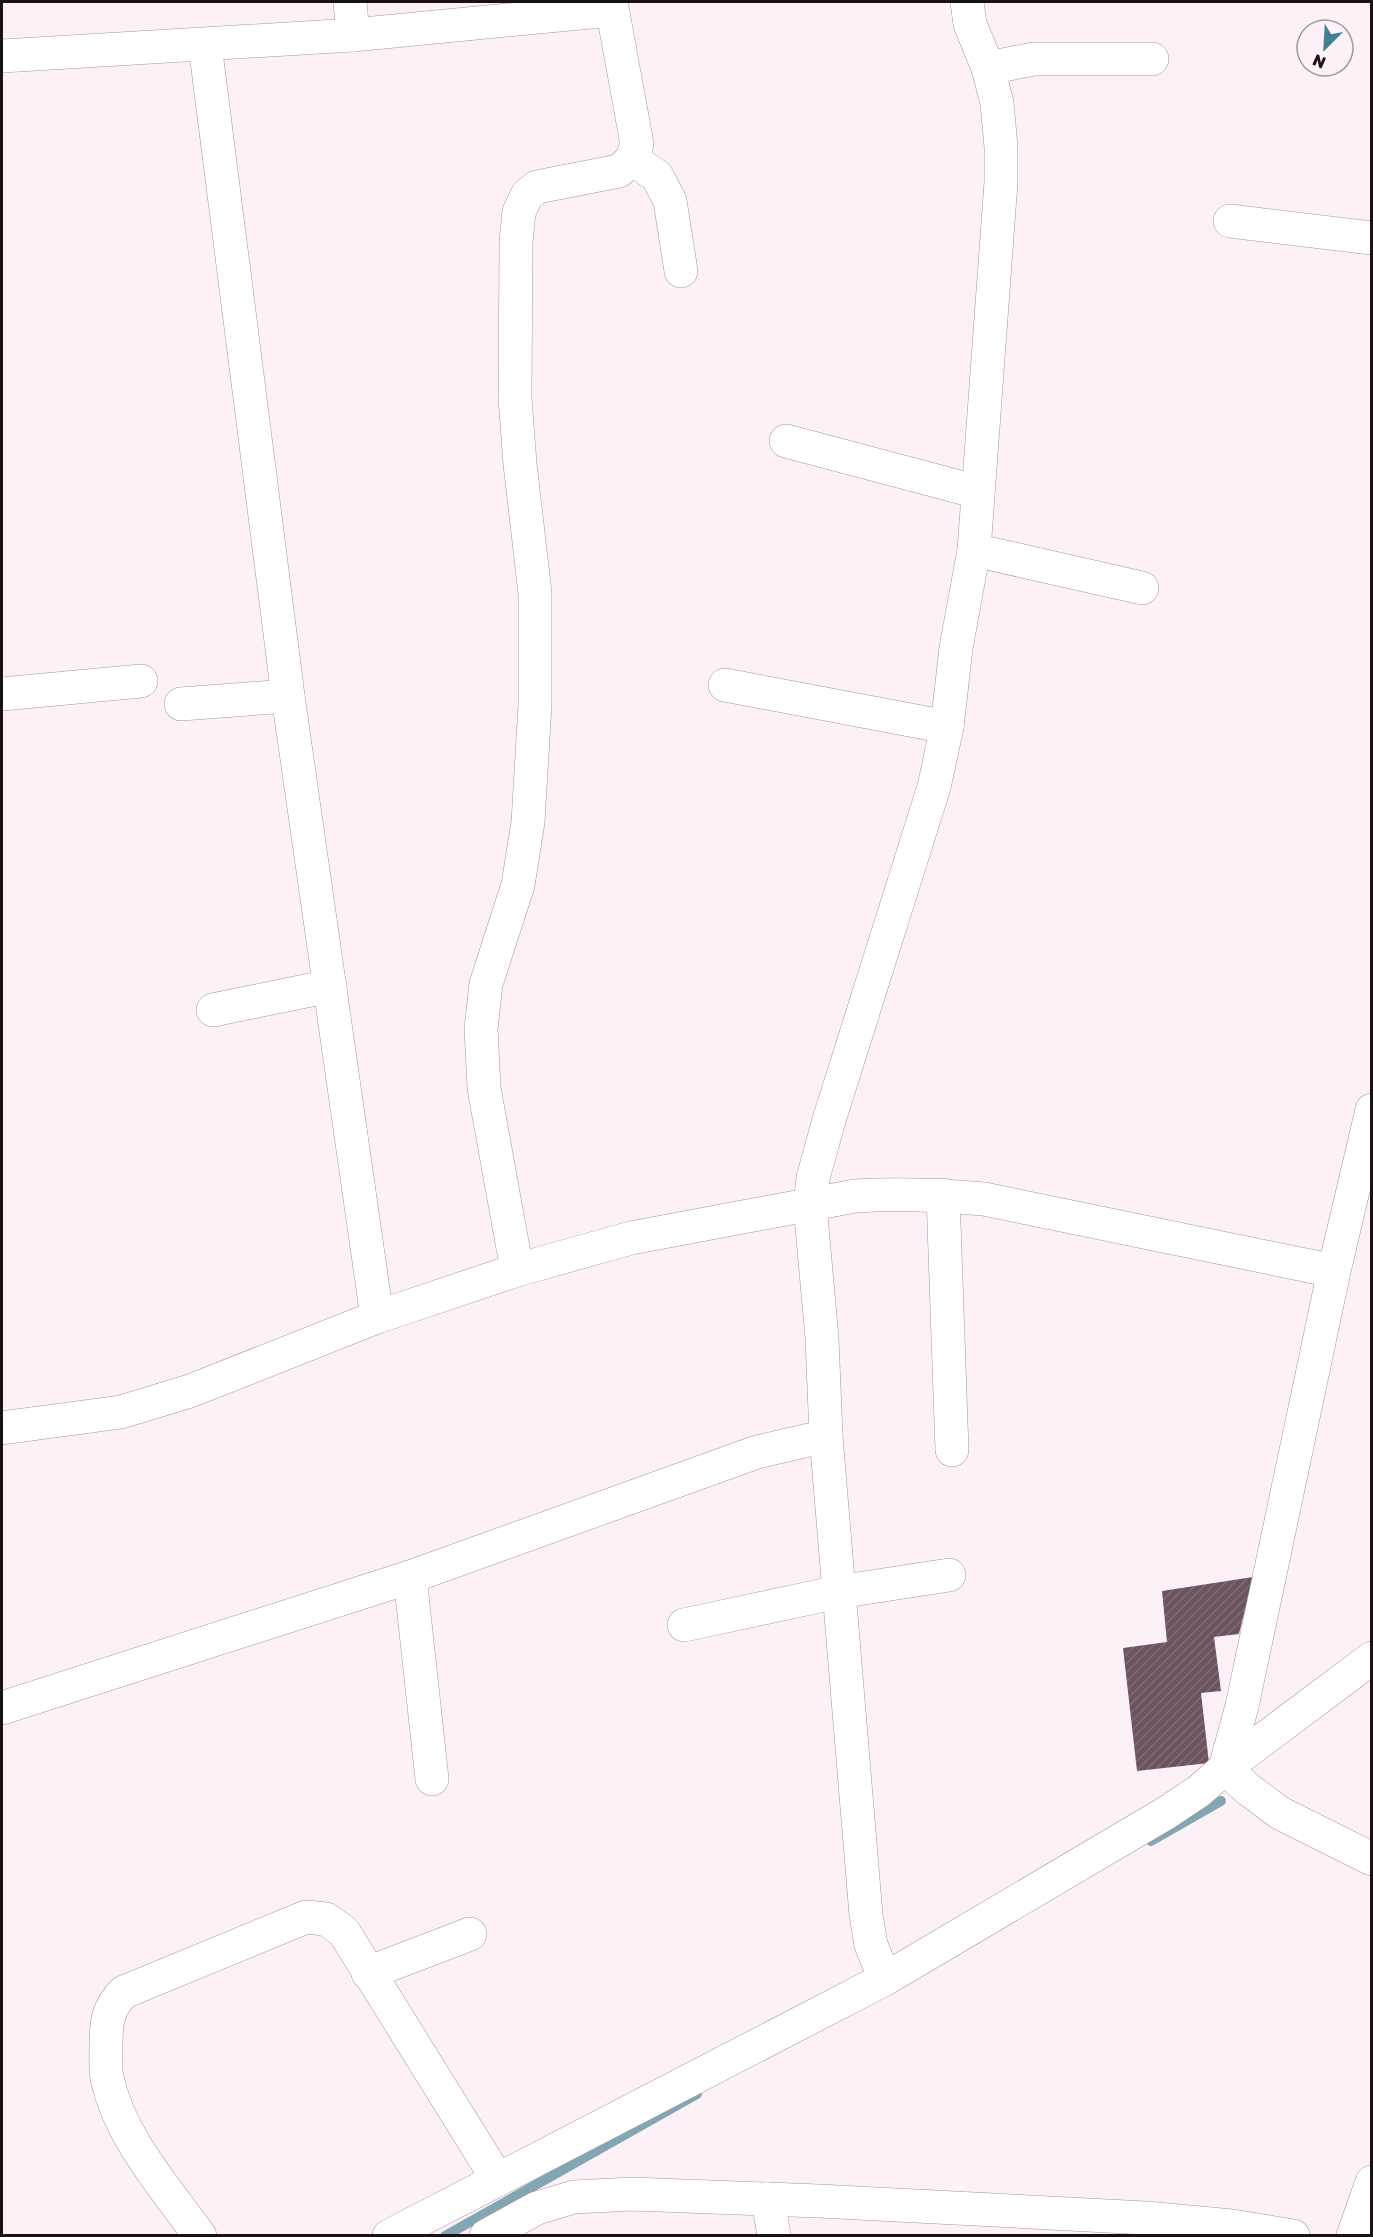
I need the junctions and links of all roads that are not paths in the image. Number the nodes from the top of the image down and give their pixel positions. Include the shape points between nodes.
1 (350, 2) edge
2 (967, 2) edge
3 (611, 6) edge
4 (353, 35) junction
5 (205, 45) junction
6 (2, 56) edge
7 (1152, 59) dead end
8 (988, 68) junction
9 (632, 159) junction
10 (1230, 221) dead end
11 (1371, 238) edge
12 (681, 271) dead end
13 (786, 441) dead end
14 (978, 492) junction
15 (974, 550) junction
16 (1142, 588) dead end
17 (141, 681) dead end
18 (725, 685) dead end
19 (2, 694) edge
20 (288, 696) junction
21 (181, 704) dead end
22 (947, 727) junction
23 (330, 986) junction
24 (213, 1010) dead end
25 (1371, 1110) edge
26 (943, 1195) junction
27 (810, 1205) junction
28 (517, 1270) junction
29 (1334, 1271) junction
30 (377, 1317) junction
31 (2, 1428) edge
32 (826, 1436) junction
33 (952, 1449) dead end
34 (949, 1575) dead end
35 (410, 1577) junction
36 (838, 1592) junction
37 (684, 1625) dead end
38 (1371, 1658) edge
39 (2, 1708) edge
40 (1225, 1768) junction
41 (432, 1779) dead end
42 (1371, 1859) edge
43 (470, 1934) dead end
44 (368, 1973) junction
45 (885, 1979) junction
46 (498, 2180) junction
47 (1371, 2182) edge
48 (768, 2199) junction
49 (200, 2235) edge
50 (389, 2235) edge
51 (486, 2235) edge
52 (774, 2235) edge
53 (1293, 2235) edge
54 (1353, 2235) edge

1 - 4 street
2 - 8 street via 969,24
3 - 4 street
3 - 9 street via 636,144
4 - 5 street
5 - 6 street
5 - 20 street
7 - 8 street via 1034,60
8 - 14 street via 997,103 1000,182
9 - 12 street via 657,176 670,201
9 - 28 street via 619,171 537,187 527,195 519,213 515,398 535,593 535,705 528,822 518,885 486,984 481,1029 484,1088
10 - 11 street
13 - 14 street
14 - 15 street
15 - 16 street
15 - 22 street via 956,648
17 - 19 street
18 - 22 street
20 - 21 street
20 - 23 street
22 - 27 street via 934,787 829,1120
23 - 24 street
23 - 30 street
25 - 29 street
26 - 27 street via 855,1196
26 - 29 street via 984,1199
26 - 33 street
27 - 28 street via 631,1238
27 - 32 street
28 - 30 street
29 - 40 street via 1242,1706
30 - 31 street via 190,1390 121,1412
32 - 35 street via 756,1452
32 - 36 street
34 - 36 street
35 - 39 street
35 - 41 street
36 - 37 street
36 - 45 street via 866,1915 871,1945
38 - 40 street
40 - 42 street via 1280,1813
40 - 45 street via 1166,1813
43 - 44 street
44 - 46 street
44 - 49 street via 344,1932 326,1919 306,1917 124,1992 113,2002 106,2027 107,2077 121,2121
45 - 46 street
46 - 50 street
47 - 54 street
48 - 51 street via 632,2193 574,2197 537,2208
48 - 52 street
48 - 53 street via 1146,2218

